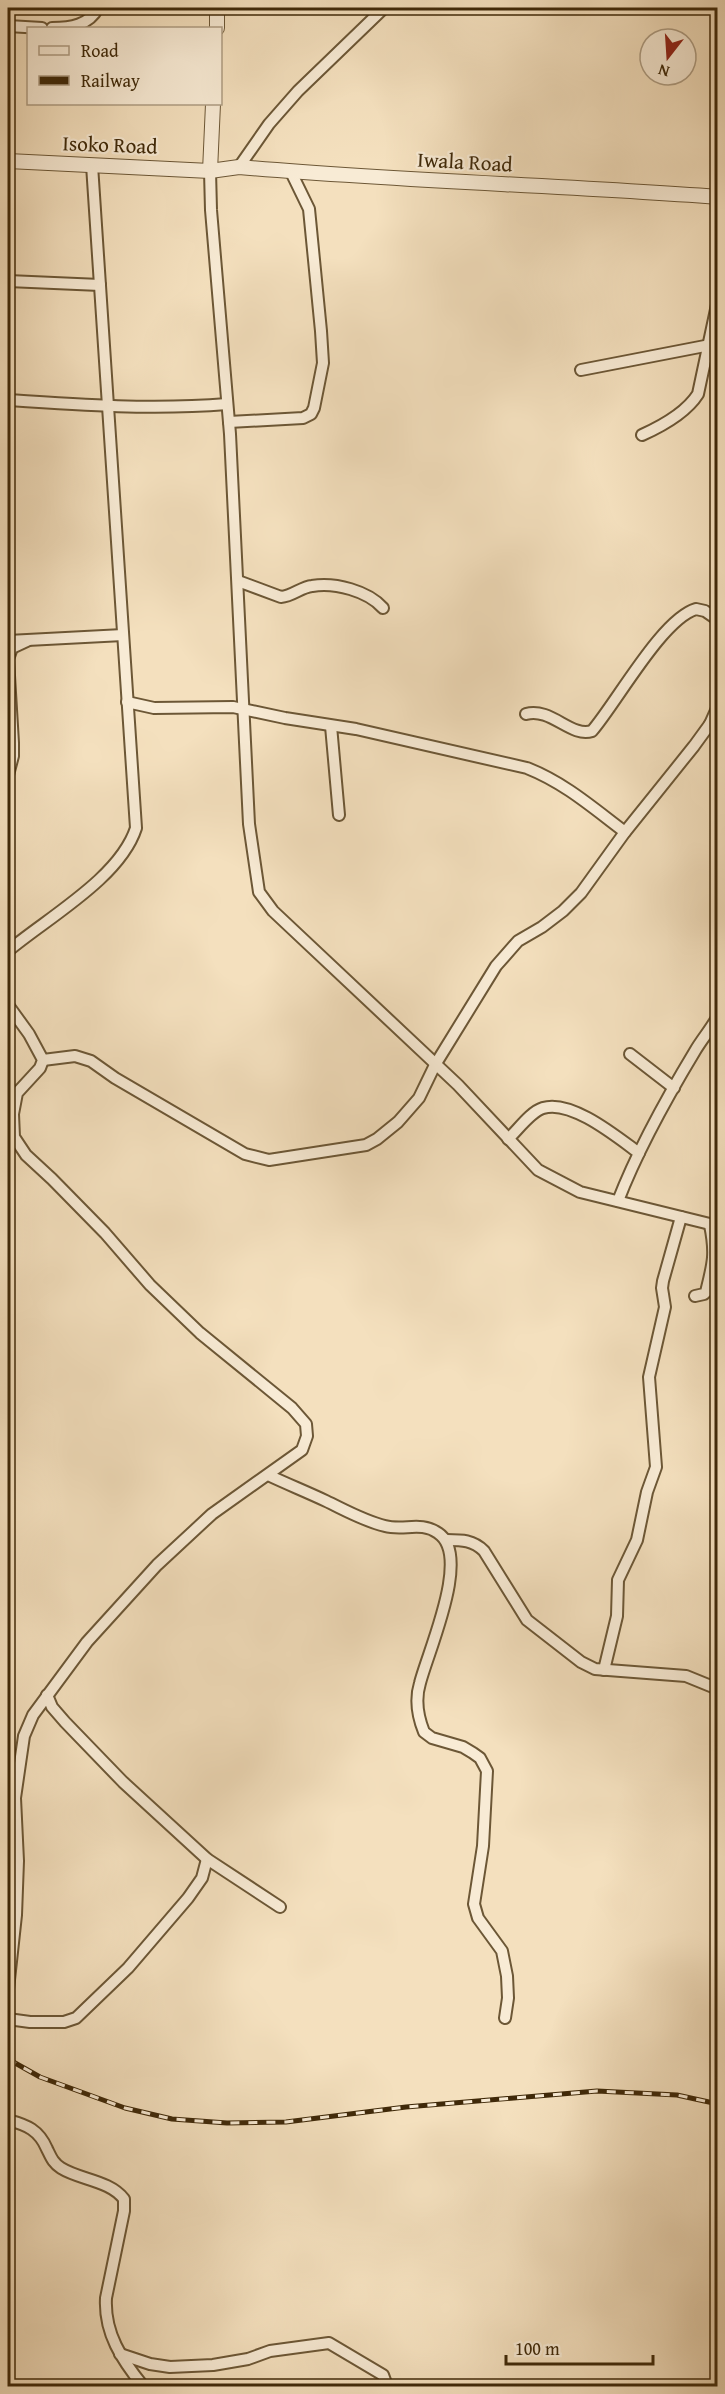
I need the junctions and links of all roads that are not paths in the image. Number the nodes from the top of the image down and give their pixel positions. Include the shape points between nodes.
1 (98, 8) edge
2 (217, 8) edge
3 (384, 8) edge
4 (8, 26) edge
5 (27, 27) edge
6 (59, 27) edge
7 (216, 27) edge
8 (213, 105) edge
9 (8, 161) edge
10 (92, 165) junction
11 (239, 167) junction
12 (210, 171) junction
13 (291, 172) junction
14 (717, 197) edge
15 (8, 281) edge
16 (100, 285) junction
17 (717, 300) edge
18 (710, 345) junction
19 (581, 370) dead end
20 (8, 400) edge
21 (227, 404) junction
22 (109, 408) junction
23 (229, 422) junction
24 (642, 435) dead end
25 (238, 581) junction
26 (383, 608) dead end
27 (717, 620) edge
28 (123, 635) junction
29 (8, 641) edge
30 (27, 642) junction
31 (127, 702) junction
32 (717, 706) edge
33 (244, 709) junction
34 (526, 714) dead end
35 (710, 724) junction
36 (331, 726) junction
37 (717, 734) edge
38 (8, 775) edge
39 (339, 815) dead end
40 (625, 832) junction
41 (8, 951) edge
42 (8, 1005) edge
43 (717, 1016) edge
44 (630, 1054) dead end
45 (43, 1060) junction
46 (435, 1065) junction
47 (674, 1089) junction
48 (12, 1096) edge
49 (508, 1139) junction
50 (639, 1153) junction
51 (618, 1201) junction
52 (681, 1217) junction
53 (714, 1226) edge
54 (695, 1296) dead end
55 (268, 1475) junction
56 (447, 1540) junction
57 (604, 1670) junction
58 (717, 1689) edge
59 (47, 1695) junction
60 (207, 1859) junction
61 (280, 1907) dead end
62 (8, 1989) edge
63 (505, 2018) dead end
64 (8, 2019) edge
65 (8, 2120) edge
66 (120, 2354) junction
67 (143, 2386) edge
68 (387, 2386) edge

1 - 6 street via 80,24
2 - 7 street
3 - 11 street via 298,91
4 - 5 street
8 - 12 street
9 - 10 street, Isoko Road
10 - 12 street, Isoko Road
10 - 16 street
11 - 12 street, Iwala Road
11 - 13 street, Iwala Road
12 - 21 street
13 - 14 street, Iwala Road
13 - 23 street via 309,209 321,331 323,363 314,408 303,418
15 - 16 street
16 - 22 street
17 - 18 street
18 - 19 street
18 - 24 street via 692,404
20 - 22 street
21 - 22 street
21 - 23 street
22 - 28 street
23 - 25 street
25 - 26 street via 281,597 310,586 337,588 369,597
25 - 33 street
27 - 34 street via 696,609 677,620 592,731 580,731 541,713
28 - 30 street
28 - 31 street
29 - 30 street
30 - 38 street via 12,648 8,659 13,750
31 - 33 street via 154,708
31 - 41 street via 136,804 136,828 131,842 122,858 92,886
32 - 35 street
33 - 36 street
33 - 46 street via 249,824 260,896
35 - 37 street
35 - 40 street
36 - 39 street
36 - 40 street via 527,768 569,789
40 - 46 street via 581,893 563,911 518,941 496,966
42 - 45 street
43 - 47 street
44 - 47 street
45 - 46 street via 75,1056 91,1061 245,1154 269,1160 371,1143 410,1110
45 - 48 street
46 - 49 street
47 - 50 street
48 - 55 street via 12,1127 16,1143 26,1155 105,1233 150,1285 306,1424 302,1450
49 - 50 street via 541,1108 556,1106 584,1116
49 - 51 street via 538,1170 580,1192
50 - 51 street
51 - 52 street
52 - 53 street
52 - 57 street via 663,1281 665,1307 649,1377 656,1467 637,1540 618,1580 617,1616
53 - 54 street via 714,1263 706,1292
55 - 56 street via 368,1520 398,1528 428,1527
55 - 59 street via 212,1514 157,1565 87,1642
56 - 57 street via 477,1545 534,1627 581,1662
56 - 63 street via 451,1553 448,1587 420,1683 418,1712 428,1736 463,1747 480,1758 487,1771 483,1846 474,1904 478,1918 502,1951 508,1998
57 - 58 street via 686,1676
59 - 60 street via 57,1714 101,1760
59 - 62 street via 24,1736 15,1798 18,1862
60 - 61 street
60 - 64 street via 202,1878 188,1898 128,1968 76,2018 64,2022
65 - 66 street via 37,2132 59,2167 108,2187 124,2199 106,2306 110,2336
66 - 67 street
66 - 68 street via 170,2367 213,2366 270,2351 329,2343 383,2376

